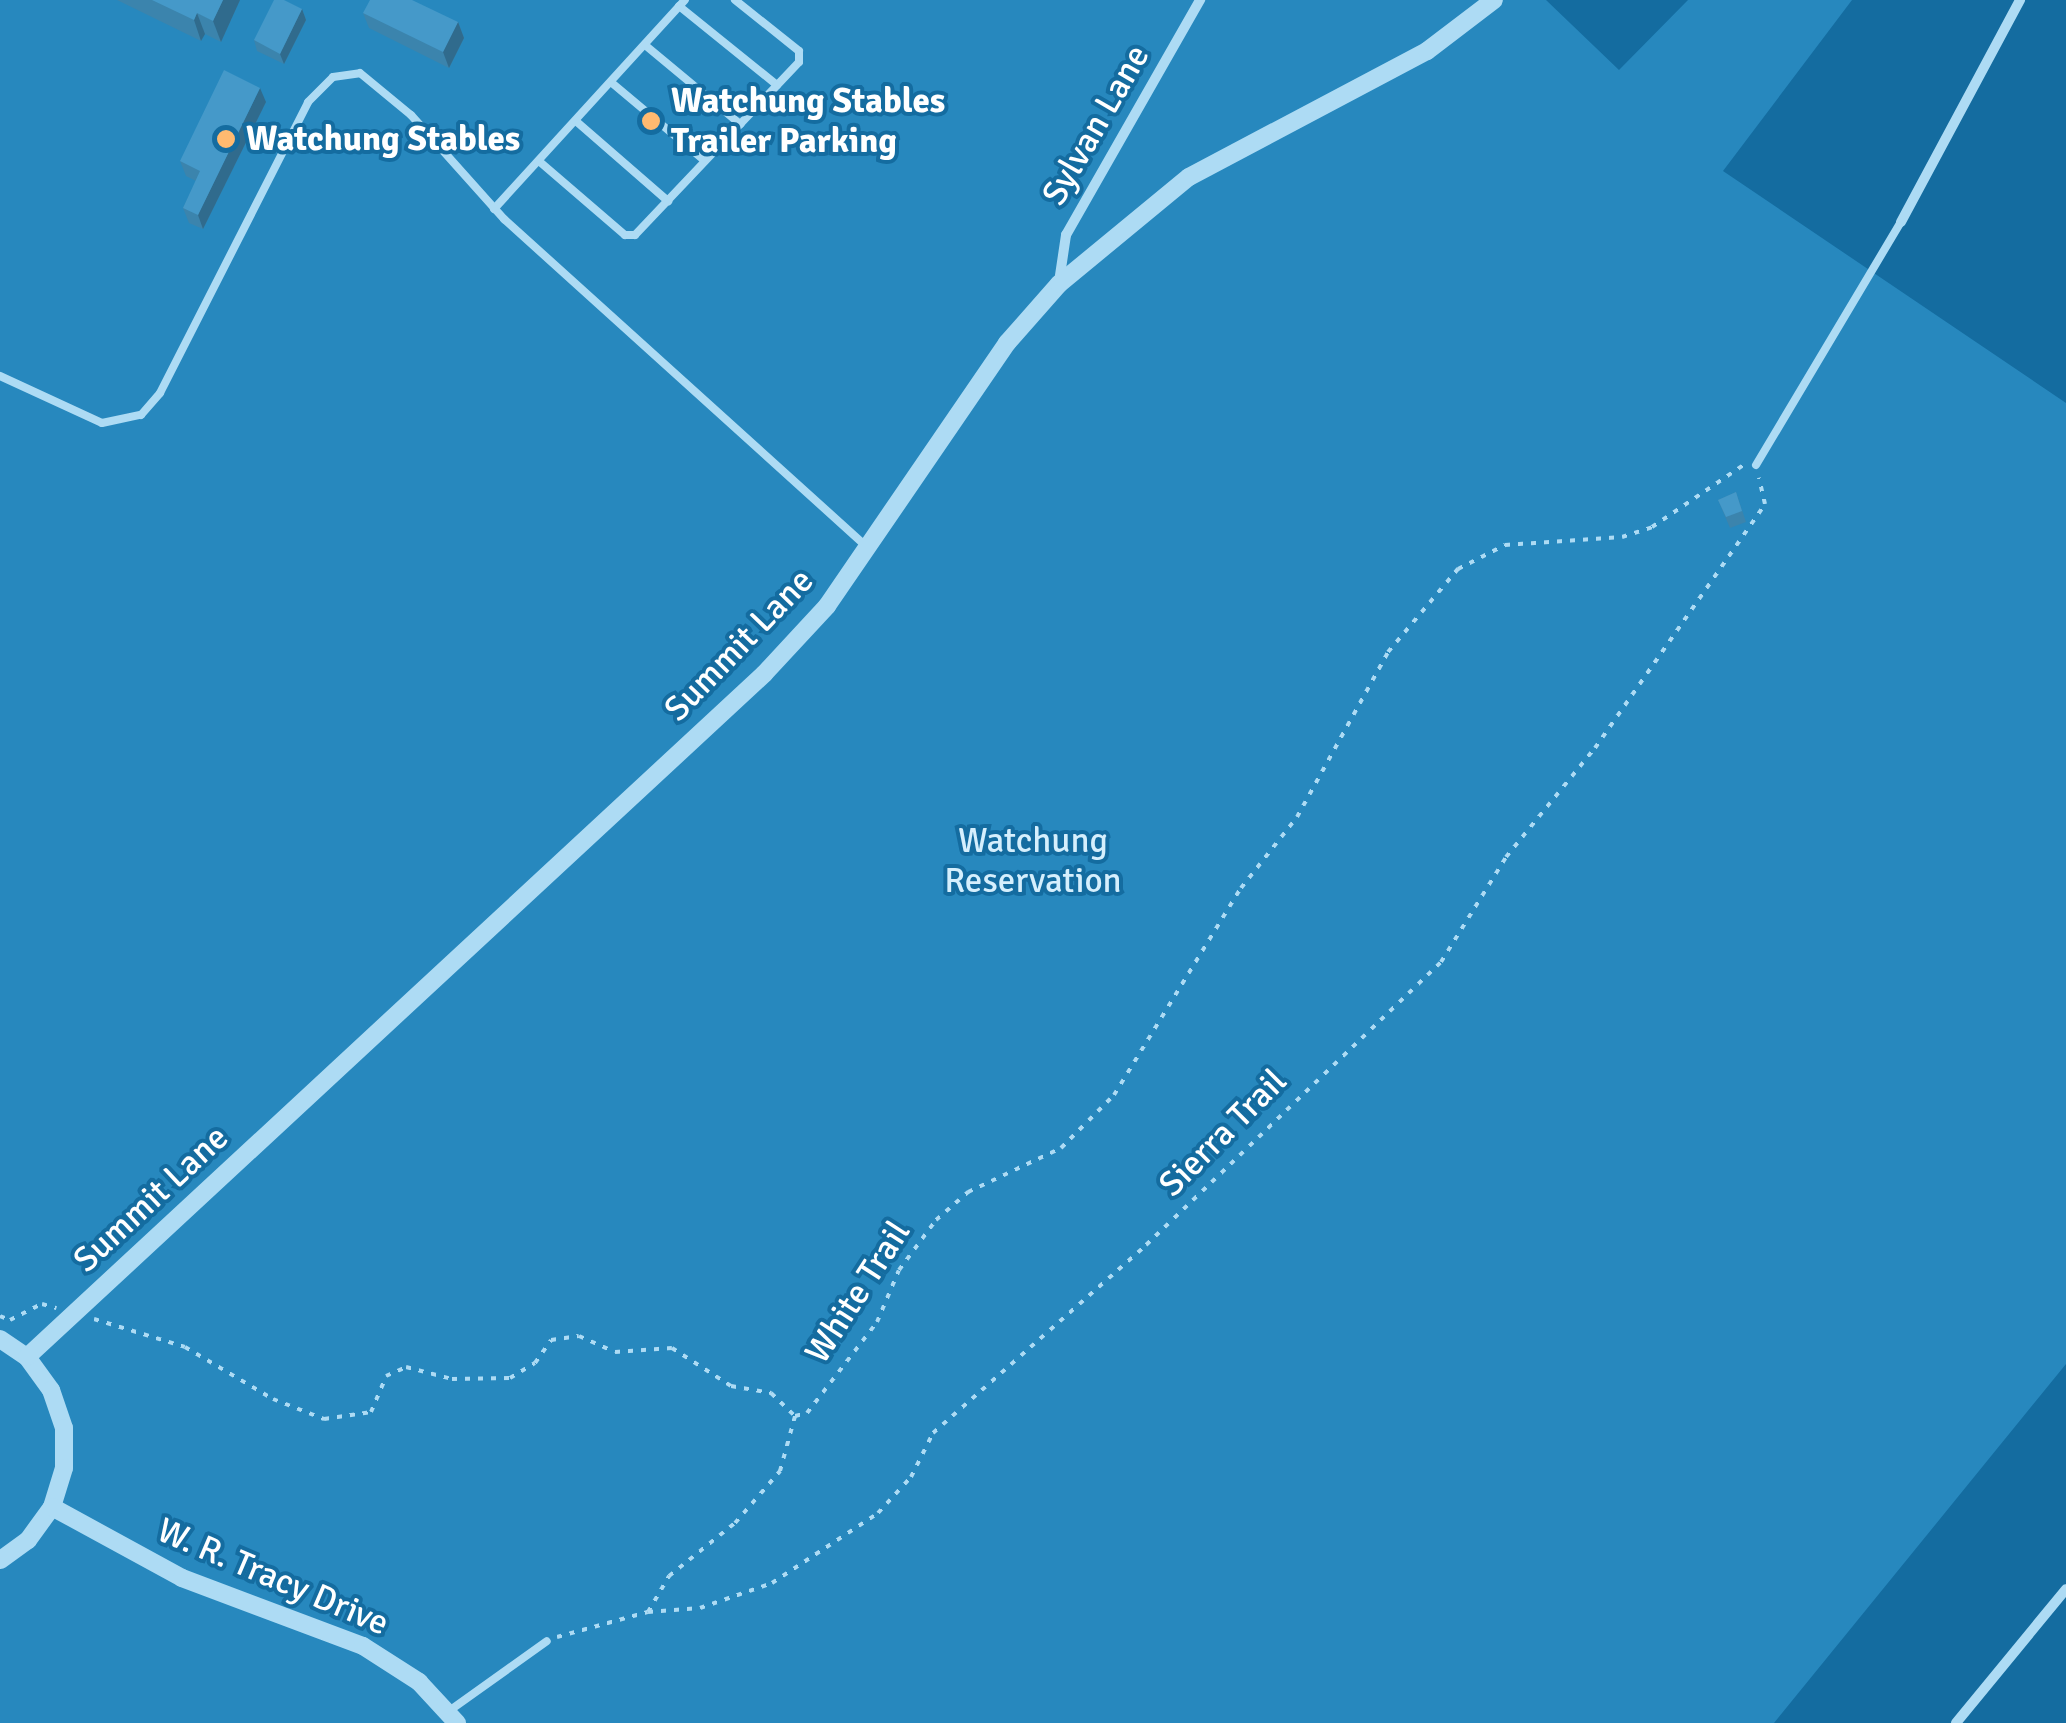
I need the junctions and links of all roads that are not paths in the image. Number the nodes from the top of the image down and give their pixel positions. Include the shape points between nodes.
1 (735, 0) edge
2 (1200, 0) edge
3 (1494, 0) edge
4 (2020, 0) edge
5 (682, 3) edge
6 (645, 45) junction
7 (612, 83) junction
8 (777, 85) junction
9 (577, 122) junction
10 (740, 124) junction
11 (706, 161) junction
12 (540, 162) junction
13 (668, 201) junction
14 (494, 209) junction
15 (1901, 222) joint
16 (1059, 284) junction
17 (0, 376) edge
18 (1756, 465) road end
19 (869, 549) junction
20 (0, 1339) edge
21 (27, 1357) junction
22 (52, 1507) junction
23 (0, 1560) edge
24 (2066, 1588) edge
25 (547, 1641) road end
26 (453, 1717) edge
27 (1956, 1723) edge

1 - 8 lane via 798,51 799,62
2 - 16 street, Sylvan Lane via 1066,235
3 - 16 street, Summit Lane via 1427,51 1189,177
4 - 15 street
5 - 6 lane
5 - 8 lane
6 - 7 lane
6 - 10 lane
7 - 9 lane
7 - 11 lane
8 - 10 lane
9 - 12 lane
9 - 13 lane
10 - 11 lane
11 - 13 lane
12 - 13 lane via 629,236
12 - 14 lane
14 - 17 lane via 378,82 346,72 320,86 308,102 160,392 141,415 102,424
14 - 19 lane
15 - 18 lane
16 - 19 street, Summit Lane via 1007,344
19 - 21 street, Summit Lane via 764,674
20 - 21 street
21 - 22 street via 51,1390 64,1428 64,1468
22 - 23 street via 28,1540
22 - 26 street, W. R. Tracy Drive via 182,1578 362,1646
24 - 27 street
25 - 26 lane

